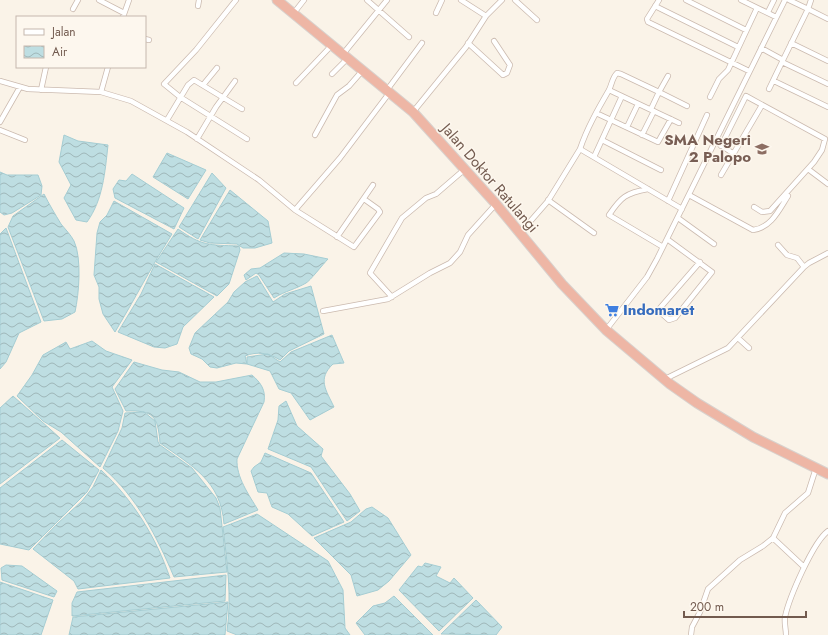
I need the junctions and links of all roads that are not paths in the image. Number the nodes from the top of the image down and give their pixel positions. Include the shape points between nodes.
1 (78, 0) edge
2 (99, 0) edge
3 (129, 0) edge
4 (200, 0) edge
5 (236, 0) edge
6 (277, 0) edge
7 (304, 0) edge
8 (367, 0) edge
9 (386, 0) edge
10 (442, 0) edge
11 (461, 0) edge
12 (502, 0) edge
13 (515, 0) edge
14 (658, 0) edge
15 (686, 0) edge
16 (741, 0) edge
17 (774, 0) edge
18 (786, 0) edge
19 (789, 0) edge
20 (811, 0) edge
21 (198, 6) dead end
22 (655, 6) junction
23 (757, 8) junction
24 (73, 9) dead end
25 (808, 9) junction
26 (378, 10) junction
27 (768, 12) junction
28 (293, 14) junction
29 (436, 14) dead end
30 (123, 15) edge
31 (486, 16) junction
32 (776, 18) junction
33 (828, 19) edge
34 (537, 20) dead end
35 (746, 30) junction
36 (409, 37) dead end
37 (494, 41) dead end
38 (422, 43) dead end
39 (468, 43) junction
40 (791, 43) junction
41 (332, 45) junction
42 (738, 47) junction
43 (761, 48) junction
44 (345, 56) junction
45 (828, 60) edge
46 (783, 61) junction
47 (731, 63) junction
48 (46, 68) edge
49 (108, 68) edge
50 (218, 68) dead end
51 (363, 70) junction
52 (749, 71) junction
53 (332, 74) dead end
54 (668, 76) dead end
55 (0, 81) edge
56 (235, 81) dead end
57 (774, 81) junction
58 (296, 83) dead end
59 (828, 84) edge
60 (203, 85) junction
61 (20, 87) junction
62 (769, 89) dead end
63 (41, 90) junction
64 (609, 90) junction
65 (388, 91) junction
66 (101, 92) junction
67 (659, 92) junction
68 (740, 92) junction
69 (622, 96) junction
70 (746, 96) junction
71 (180, 97) junction
72 (223, 97) junction
73 (710, 97) dead end
74 (638, 104) junction
75 (762, 105) junction
76 (687, 106) dead end
77 (828, 106) edge
78 (242, 109) dead end
79 (652, 110) junction
80 (412, 112) junction
81 (596, 113) junction
82 (707, 115) dead end
83 (210, 116) junction
84 (671, 119) junction
85 (167, 120) junction
86 (611, 120) junction
87 (0, 122) edge
88 (679, 123) dead end
89 (627, 127) junction
90 (0, 130) edge
91 (315, 135) dead end
92 (642, 135) junction
93 (197, 139) junction
94 (247, 139) dead end
95 (26, 140) dead end
96 (602, 140) junction
97 (716, 142) junction
98 (721, 146) junction
99 (580, 149) junction
100 (734, 154) junction
101 (594, 157) junction
102 (466, 169) junction
103 (808, 169) junction
104 (661, 170) dead end
105 (720, 175) dead end
106 (828, 184) edge
107 (373, 185) dead end
108 (648, 189) junction
109 (690, 195) junction
110 (788, 196) dead end
111 (364, 199) junction
112 (548, 200) junction
113 (668, 201) junction
114 (496, 204) junction
115 (754, 208) dead end
116 (682, 209) junction
117 (295, 210) junction
118 (678, 218) junction
119 (520, 232) junction
120 (594, 233) dead end
121 (337, 237) junction
122 (667, 239) junction
123 (714, 244) dead end
124 (778, 245) dead end
125 (663, 247) junction
126 (828, 254) edge
127 (700, 262) junction
128 (804, 267) junction
129 (392, 297) junction
130 (324, 311) dead end
131 (606, 330) junction
132 (738, 338) junction
133 (749, 348) dead end
134 (671, 385) junction
135 (816, 468) junction
136 (828, 474) edge
137 (828, 531) edge
138 (773, 538) junction
139 (804, 567) junction
140 (691, 635) edge
141 (786, 635) edge

1 - 24 street
2 - 30 street
3 - 30 street
4 - 21 street
5 - 71 street via 196,50 165,82 165,86
6 - 28 highway, Jalan Doktor Ratulangi
7 - 28 street
8 - 26 street
9 - 26 street
10 - 29 street
11 - 31 street
12 - 31 street
13 - 34 street
14 - 22 street
15 - 35 street
16 - 23 street
17 - 27 street
18 - 32 street
19 - 25 street
20 - 25 street
22 - 42 street
22 - 47 street via 647,19 648,22
23 - 27 street
23 - 35 street
25 - 33 street
25 - 40 street
26 - 36 street
26 - 44 street
27 - 32 street
28 - 41 highway, Jalan Doktor Ratulangi
31 - 39 street
32 - 43 street
35 - 42 street
37 - 39 street via 510,65 507,73 503,75
38 - 65 street
39 - 80 street
40 - 45 street
40 - 46 street
41 - 44 highway, Jalan Doktor Ratulangi
41 - 58 street
42 - 47 street
43 - 46 street
43 - 52 street
44 - 51 highway, Jalan Doktor Ratulangi
44 - 53 street
46 - 57 street
46 - 59 street
47 - 52 street
47 - 73 street
48 - 63 street
49 - 66 street
50 - 60 street
51 - 65 highway, Jalan Doktor Ratulangi
51 - 91 street via 349,86 338,93
52 - 68 street
54 - 67 street
55 - 61 street
56 - 72 street
57 - 62 street
57 - 77 street
60 - 71 street via 192,81
60 - 72 street
61 - 63 street
61 - 87 street
63 - 66 street
64 - 67 street via 617,73
64 - 69 street
64 - 81 street
65 - 80 highway, Jalan Doktor Ratulangi
65 - 117 street via 340,158
66 - 85 street via 125,98
67 - 76 street
67 - 79 street
68 - 70 street
68 - 97 street
69 - 74 street
69 - 86 street
70 - 75 street
70 - 98 street
71 - 83 street
71 - 85 street
72 - 78 street
72 - 83 street
74 - 79 street
74 - 89 street
75 - 100 street
75 - 103 street via 825,139 822,150
79 - 84 street
79 - 92 street
80 - 102 highway, Jalan Doktor Ratulangi
81 - 86 street
81 - 99 street
82 - 113 street
83 - 93 street
83 - 94 street
84 - 88 street
84 - 92 street via 658,142
85 - 93 street
86 - 89 street
86 - 96 street
89 - 92 street
90 - 95 street
93 - 117 street via 259,180
96 - 101 street
96 - 104 street
97 - 98 street
97 - 109 street
98 - 100 street
99 - 101 street
99 - 112 street
100 - 105 street
101 - 108 street
102 - 114 highway, Jalan Doktor Ratulangi
102 - 129 street via 402,218 370,273
103 - 106 street
103 - 115 street via 770,211 762,212
107 - 111 street
108 - 113 street
108 - 125 street via 631,192 619,200 609,215
109 - 110 street via 753,230 771,222
109 - 116 street
111 - 121 street
111 - 121 street via 380,210 367,231 354,247
112 - 119 street
112 - 120 street
113 - 116 street
114 - 119 highway, Jalan Doktor Ratulangi
114 - 129 street via 468,236 454,260
116 - 118 street
117 - 121 street
118 - 122 street
118 - 123 street
119 - 131 highway, Jalan Doktor Ratulangi via 562,284
122 - 125 street
122 - 127 street
124 - 128 street via 787,255 797,258
125 - 131 street via 647,277
126 - 128 street
127 - 127 street via 712,273 675,318 669,320 660,312 660,308
128 - 132 street
129 - 130 street
131 - 134 highway, Jalan Doktor Ratulangi
132 - 133 street
132 - 134 street
134 - 135 highway, Jalan Doktor Ratulangi via 731,424
135 - 136 highway, Jalan Doktor Ratulangi
135 - 138 street via 808,493 785,513
137 - 139 street
138 - 139 street
138 - 140 street via 740,560 708,589
139 - 141 street via 786,615

